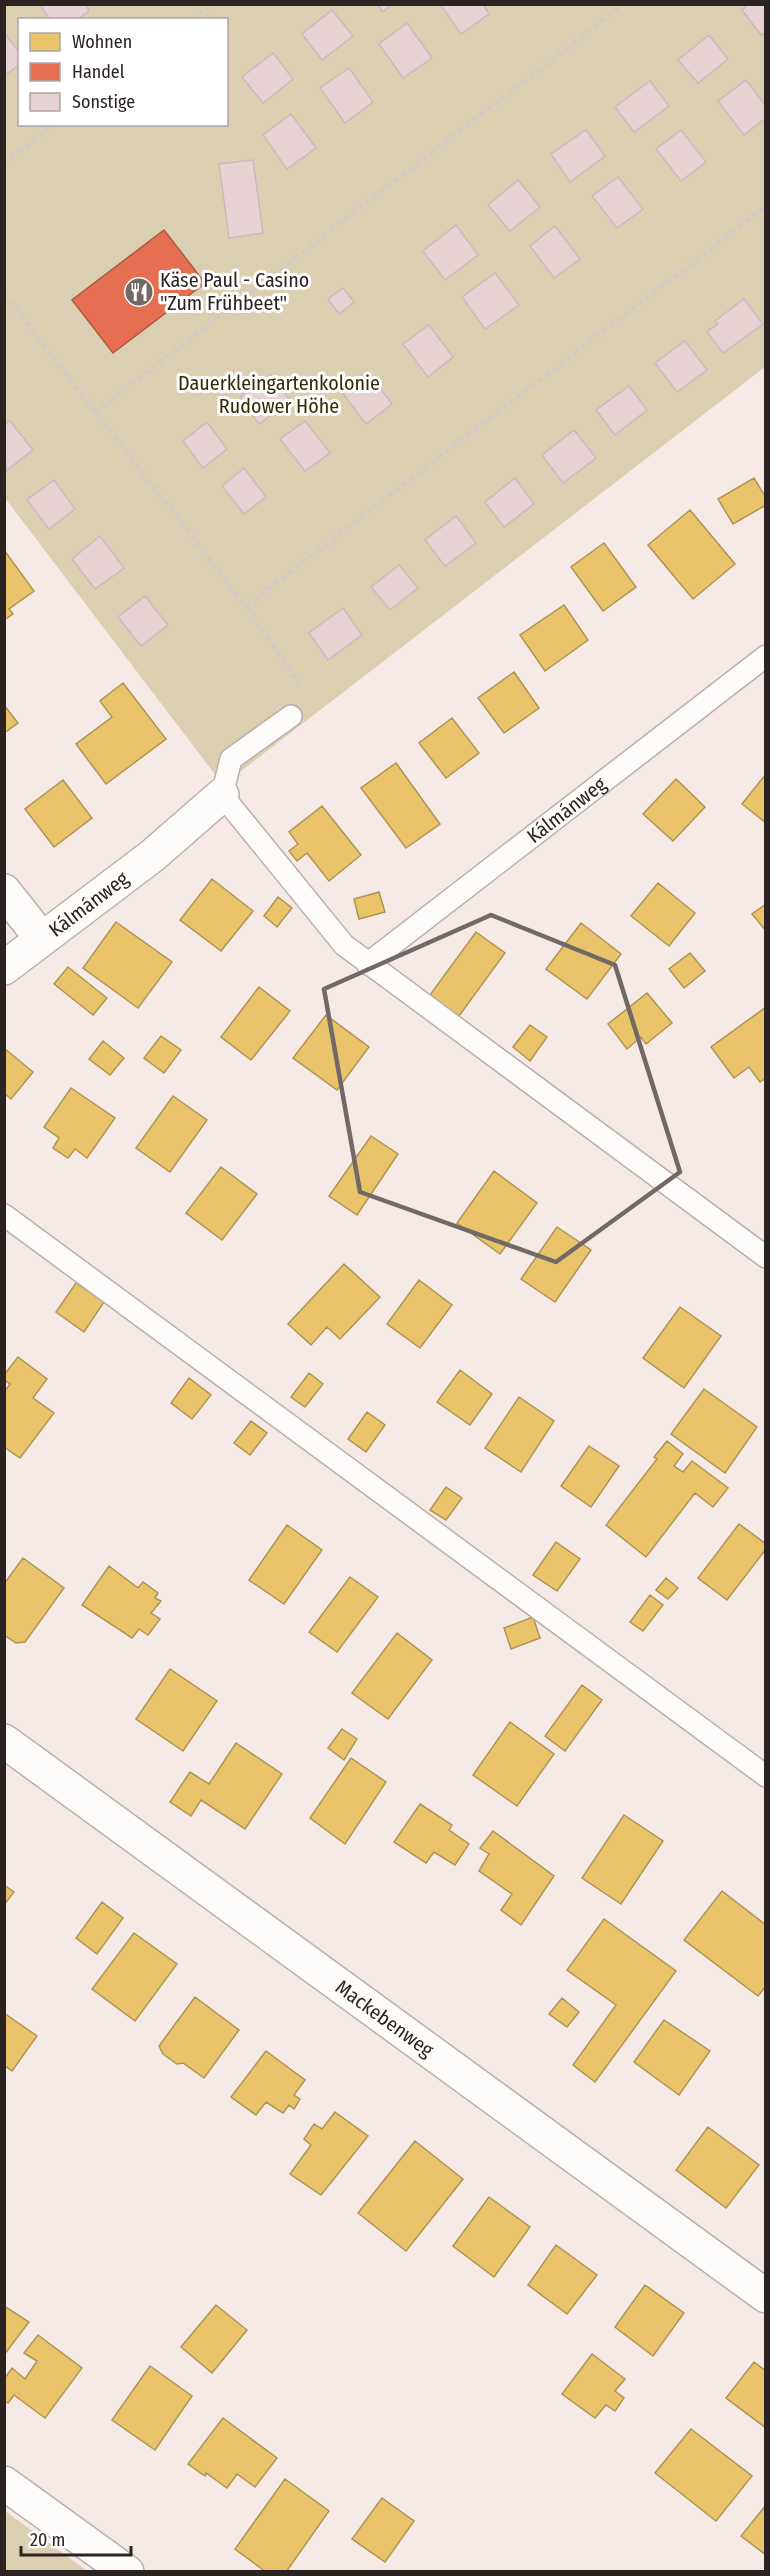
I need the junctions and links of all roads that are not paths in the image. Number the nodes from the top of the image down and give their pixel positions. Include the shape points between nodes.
1 (765, 656) edge
2 (291, 716) road end
3 (222, 795) junction
4 (4, 891) edge
5 (42, 939) junction
6 (367, 964) junction
7 (4, 968) edge
8 (4, 1215) edge
9 (765, 1257) edge
10 (4, 1741) edge
11 (765, 1776) edge
12 (765, 2296) edge
13 (4, 2483) edge
14 (127, 2571) edge

1 - 6 lane, Kálmánweg
2 - 3 lane via 231,759
3 - 5 street, Kálmánweg via 152,856
3 - 6 lane via 344,945
4 - 5 street
5 - 7 street, Kálmánweg
6 - 9 lane
8 - 11 lane
10 - 12 street, Mackebenweg
13 - 14 street

